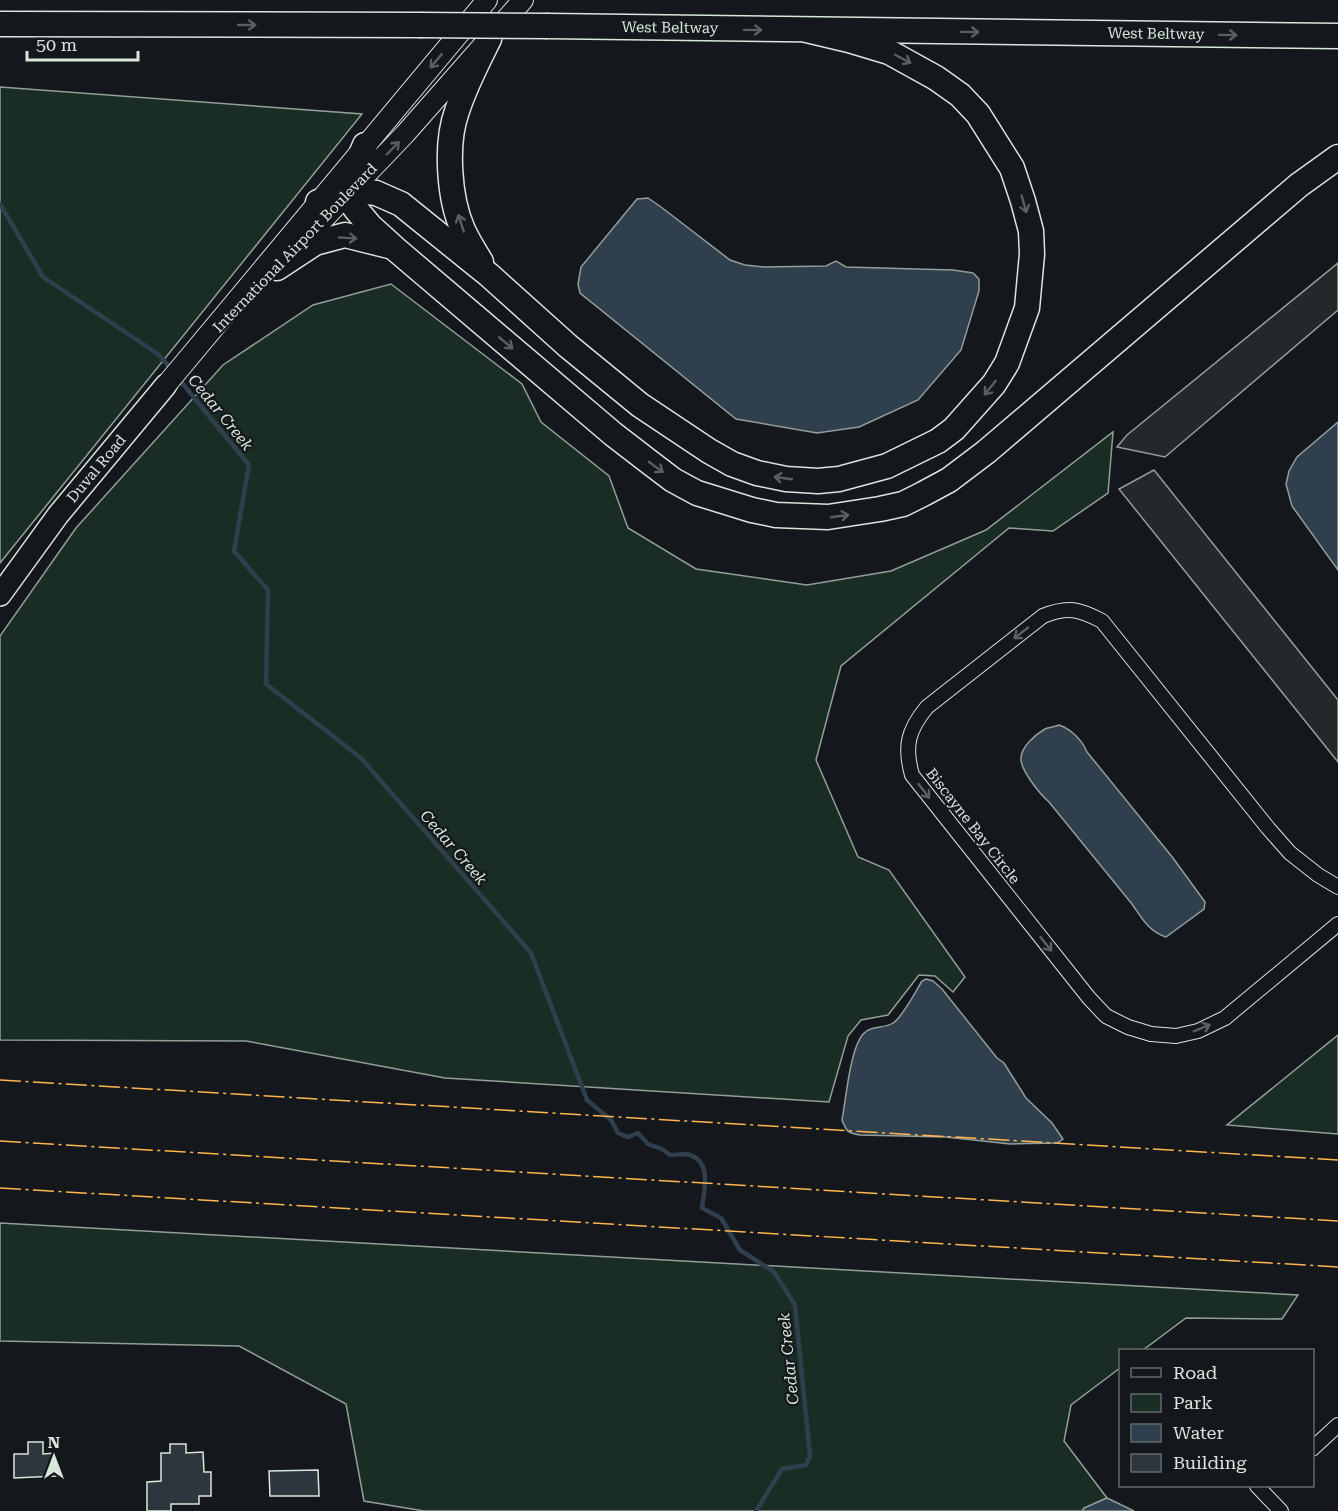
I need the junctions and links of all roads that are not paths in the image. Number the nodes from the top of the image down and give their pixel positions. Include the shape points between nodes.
1 (487, 0) edge
2 (523, 0) edge
3 (0, 24) edge
4 (807, 30) junction
5 (1338, 36) edge
6 (489, 39) junction
7 (365, 145) junction
8 (1338, 158) edge
9 (352, 190) junction
10 (318, 202) junction
11 (393, 247) junction
12 (277, 268) junction
13 (489, 275) junction
14 (197, 346) junction
15 (166, 385) joint
16 (0, 595) edge
17 (1338, 887) edge
18 (1338, 924) edge
19 (1338, 1425) edge
20 (1314, 1447) edge
21 (1265, 1488) edge
22 (1281, 1511) edge

1 -> 7 main road, International Airport Boulevard
2 - 6 main road, International Airport Boulevard
3 -> 4 highway, West Beltway, bridge
4 -> 5 highway, West Beltway
4 -> 13 highway via 889,52 936,78 978,114 1012,168 1031,231 1027,308 1007,363 994,384 954,429 887,466 839,479 786,479 757,473 709,451 640,405
9 -> 6 main road, International Airport Boulevard
13 -> 6 highway via 462,229 451,188 450,149 456,114
7 - 9 highway via 354,171
7 - 10 main road, International Airport Boulevard
11 -> 8 highway via 613,434 673,480 697,493 752,510 828,517 903,504 949,480 1299,185
9 - 10 highway
9 - 11 highway via 355,208
9 - 12 main road, International Airport Boulevard
9 - 13 highway via 376,193 401,204
10 - 14 main road, International Airport Boulevard
12 -> 11 highway via 315,243 345,235
12 - 14 main road, International Airport Boulevard
14 - 15 main road, Duval Road
15 - 16 main road, Duval Road via 58,515
17 -> 18 street, Biscayne Bay Circle via 1290,853 1102,621 1086,613 1057,610 1043,616 927,707 908,738 907,758 912,775 1089,998 1106,1016 1128,1028 1176,1036 1225,1018
19 - 20 street
21 - 22 street

